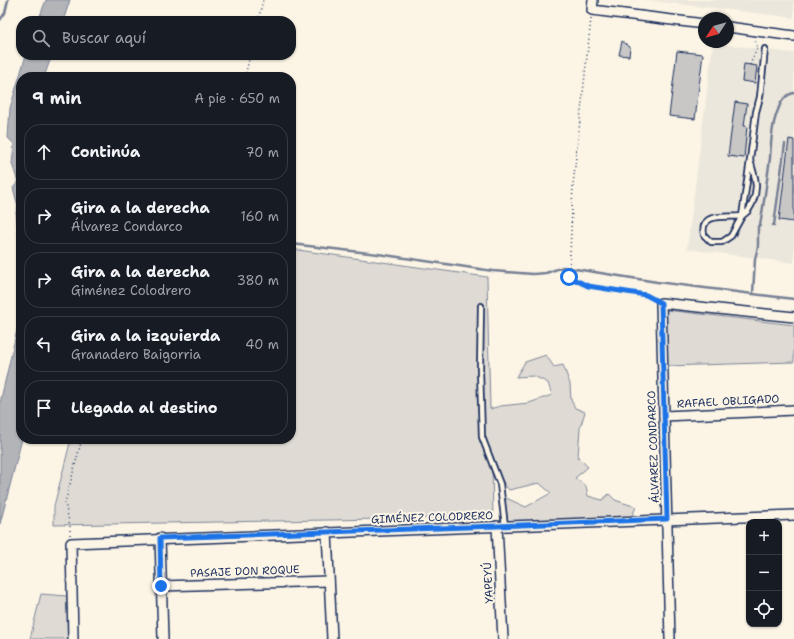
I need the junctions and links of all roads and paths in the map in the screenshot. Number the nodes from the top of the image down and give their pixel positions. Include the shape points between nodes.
1 (263, 0) edge
2 (593, 0) edge
3 (592, 10) junction
4 (259, 16) edge
5 (698, 23) edge
6 (734, 28) edge
7 (752, 30) junction
8 (794, 36) edge
9 (765, 49) dead end
10 (249, 60) edge
11 (750, 65) dead end
12 (246, 72) edge
13 (750, 160) junction
14 (742, 216) junction
15 (661, 303) junction
16 (482, 306) dead end
17 (794, 317) edge
18 (794, 410) edge
19 (664, 416) junction
20 (81, 444) edge
21 (794, 514) edge
22 (667, 519) junction
23 (501, 526) junction
24 (327, 532) junction
25 (160, 538) junction
26 (71, 543) junction
27 (329, 581) junction
28 (161, 586) junction
29 (73, 639) edge
30 (164, 639) edge
31 (332, 639) edge
32 (503, 639) edge
33 (670, 639) edge

1 - 4 path
2 - 3 street
3 - 5 street
3 - 15 path via 573,184 569,277 588,286 646,295
6 - 7 street
7 - 8 street
7 - 11 path via 757,48
9 - 13 lane
10 - 12 path
13 - 14 lane
13 - 14 lane via 755,190 752,204
14 - 14 lane via 731,236 722,242 711,242 704,235 704,225 711,218
15 - 17 street
15 - 19 street, ÁLVAREZ CONDARCO
16 - 23 lane via 482,437 500,484
18 - 19 street, RAFAEL OBLIGADO
19 - 22 street, ÁLVAREZ CONDARCO
20 - 26 path via 65,503
21 - 22 street, GIMÉNEZ COLODRERO
22 - 23 street, GIMÉNEZ COLODRERO
22 - 33 street, ÁLVAREZ CONDARCO
23 - 24 street, GIMÉNEZ COLODRERO
23 - 32 street, YAPEYÚ
24 - 25 street, GIMÉNEZ COLODRERO
24 - 27 street
25 - 26 street, GIMÉNEZ COLODRERO
25 - 28 street
26 - 29 street
27 - 28 street, PASAJE DON ROQUE
27 - 31 street
28 - 30 street

